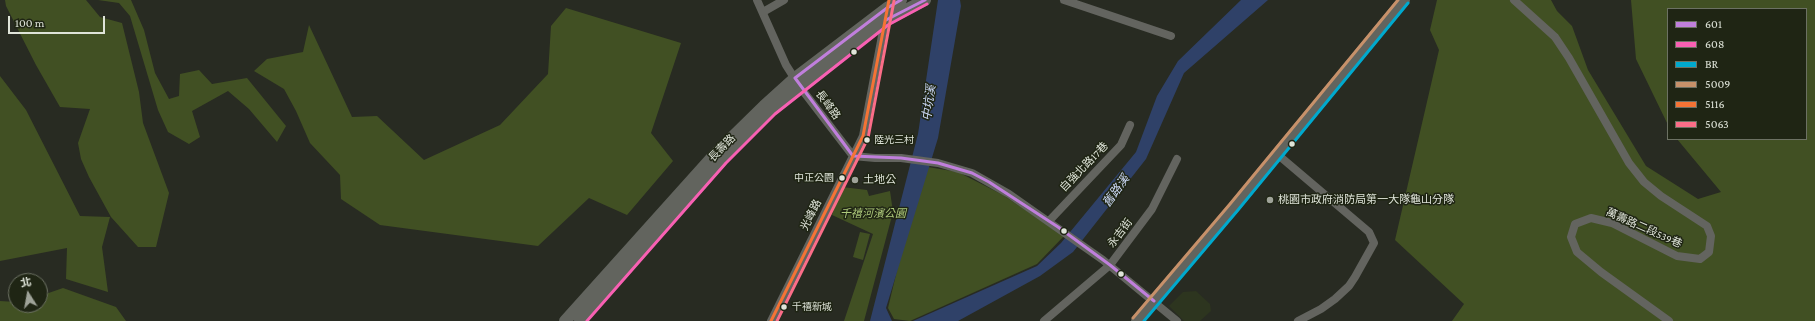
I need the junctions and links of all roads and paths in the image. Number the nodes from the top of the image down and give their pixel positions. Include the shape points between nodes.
1 (757, 0) edge
2 (784, 0) edge
3 (901, 0) edge
4 (925, 0) edge
5 (1064, 0) edge
6 (1404, 0) edge
7 (1514, 0) edge
8 (888, 4) edge
9 (763, 12) junction
10 (884, 21) junction
11 (1171, 36) dead end
12 (798, 83) junction
13 (1130, 125) dead end
14 (1276, 154) junction
15 (853, 156) junction
16 (1177, 160) dead end
17 (703, 174) junction
18 (1049, 221) junction
19 (1110, 265) junction
20 (1154, 301) junction
21 (565, 321) edge
22 (580, 321) edge
23 (771, 321) edge
24 (1044, 321) edge
25 (1137, 321) edge
26 (1177, 321) edge
27 (1298, 321) edge
28 (1669, 321) edge

1 - 9 street, 長峰路
2 - 9 street
3 - 8 main road, 長壽路
4 - 10 main road, 長壽路
5 - 11 street
6 - 14 main road
7 - 28 street, 萬壽路二段539巷 via 1555,37 1629,163 1644,182 1707,226 1711,236 1709,252 1700,259 1676,256 1612,223 1591,218 1575,224 1571,238 1577,252
8 - 10 street, 光峰路
8 - 12 main road, 長壽路
9 - 12 street, 長峰路 via 786,65
10 - 12 main road, 長壽路
10 - 15 street, 光峰路 via 863,136
12 - 15 street, 長峰路
12 - 17 main road, 長壽路
13 - 18 street, 自強北路17巷 via 1121,145
14 - 20 main road
14 - 27 street via 1369,232 1374,243 1349,286 1336,299
15 - 18 street via 900,158 972,173
15 - 23 street, 光峰路
16 - 19 street, 永吉街 via 1152,209
17 - 21 main road, 長壽路
17 - 22 main road, 長壽路
18 - 19 street
19 - 20 street
19 - 24 street, 永吉街
20 - 25 main road
20 - 26 street

